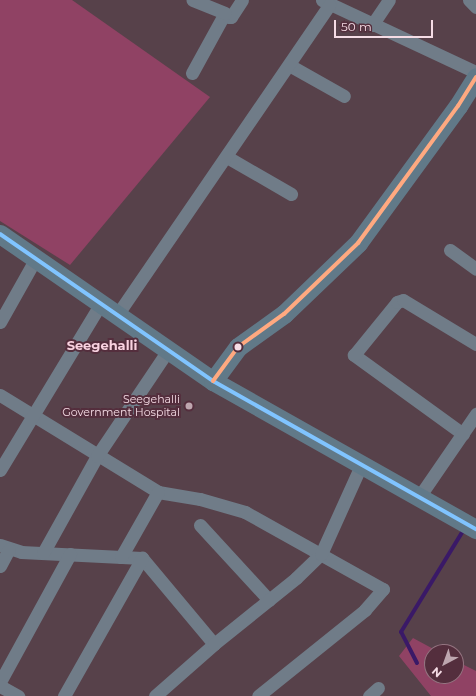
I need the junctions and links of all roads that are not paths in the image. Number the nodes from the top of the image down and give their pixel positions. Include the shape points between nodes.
1 (192, 0) edge
2 (242, 0) edge
3 (389, 0) edge
4 (469, 0) edge
5 (326, 2) edge
6 (476, 7) edge
7 (228, 17) dead end
8 (372, 25) junction
9 (289, 65) junction
10 (476, 72) edge
11 (192, 73) dead end
12 (476, 77) edge
13 (344, 96) dead end
14 (227, 157) junction
15 (291, 194) dead end
16 (0, 234) edge
17 (450, 250) dead end
18 (36, 258) junction
19 (476, 269) edge
20 (101, 303) junction
21 (118, 314) junction
22 (0, 322) edge
23 (476, 344) edge
24 (167, 352) junction
25 (212, 381) junction
26 (0, 396) edge
27 (476, 414) edge
28 (31, 416) junction
29 (463, 434) junction
30 (97, 456) junction
31 (362, 464) junction
32 (0, 470) edge
33 (158, 492) junction
34 (419, 497) junction
35 (200, 525) dead end
36 (476, 528) edge
37 (5, 547) edge
38 (43, 553) junction
39 (70, 554) junction
40 (321, 554) junction
41 (121, 557) junction
42 (142, 558) junction
43 (0, 566) edge
44 (269, 600) junction
45 (214, 644) junction
46 (0, 682) edge
47 (0, 686) edge
48 (18, 696) edge
49 (64, 696) edge
50 (155, 696) edge
51 (258, 696) edge

1 - 11 street via 225,13
2 - 7 street via 231,17
3 - 8 street
4 - 6 street
5 - 8 street
5 - 9 street
8 - 10 street
9 - 13 street
9 - 14 street
12 - 25 street via 458,106 358,243 284,314 238,347
14 - 15 street
14 - 21 street
16 - 18 street
17 - 19 street
18 - 20 street
18 - 22 street
20 - 21 street
20 - 28 street
21 - 24 street
23 - 29 street via 403,300 397,302 354,355
24 - 25 street
24 - 30 street
25 - 31 street
26 - 28 street
27 - 29 street
28 - 30 street
28 - 32 street
29 - 34 street
30 - 33 street
30 - 38 street
31 - 34 street
31 - 40 street
33 - 40 street via 200,499 245,512
33 - 41 street
34 - 36 street
35 - 44 street
37 - 38 street via 20,552
37 - 43 street
38 - 39 street
39 - 41 street
39 - 46 street
40 - 44 street
40 - 51 street via 383,589 365,610
41 - 42 street
42 - 45 street
42 - 49 street
44 - 45 street
45 - 50 street
47 - 48 street

